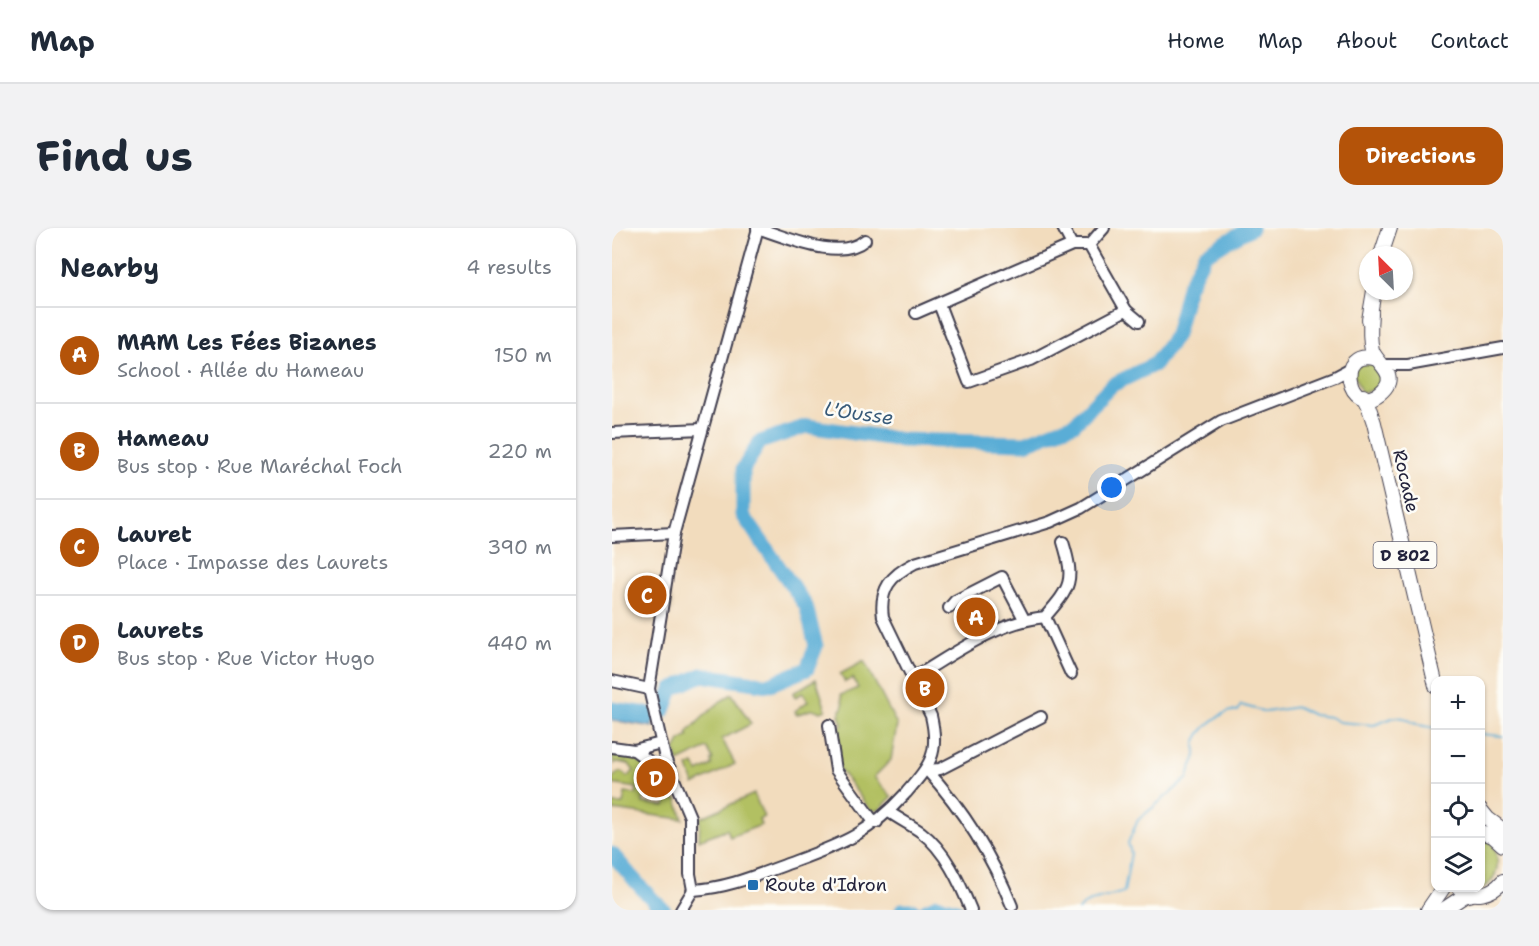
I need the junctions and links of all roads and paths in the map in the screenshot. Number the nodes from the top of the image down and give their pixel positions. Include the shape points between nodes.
1 (758, 228) edge
2 (1063, 228) edge
3 (1104, 228) edge
4 (1390, 228) edge
5 (865, 240) dead end
6 (1072, 245) junction
7 (1089, 245) junction
8 (1384, 246) edge
9 (1373, 300) edge
10 (939, 304) junction
11 (1126, 310) junction
12 (916, 313) dead end
13 (1371, 313) junction
14 (1139, 321) dead end
15 (1503, 348) edge
16 (1380, 362) junction
17 (1355, 364) junction
18 (1408, 365) junction
19 (1326, 380) junction
20 (1388, 381) junction
21 (1363, 393) junction
22 (702, 429) junction
23 (612, 433) edge
24 (674, 533) junction
25 (612, 536) edge
26 (1064, 542) dead end
27 (949, 608) dead end
28 (1045, 617) junction
29 (1024, 619) junction
30 (1071, 674) dead end
31 (1434, 676) edge
32 (913, 678) junction
33 (612, 681) edge
34 (649, 689) junction
35 (1041, 717) dead end
36 (829, 725) dead end
37 (662, 743) junction
38 (612, 747) edge
39 (634, 750) junction
40 (670, 769) junction
41 (927, 770) junction
42 (889, 812) junction
43 (1485, 815) edge
44 (877, 822) junction
45 (1503, 830) edge
46 (1485, 833) edge
47 (1503, 845) edge
48 (1503, 881) edge
49 (693, 890) junction
50 (1440, 892) edge
51 (1466, 892) edge
52 (1471, 892) edge
53 (1012, 906) dead end
54 (682, 909) edge
55 (971, 910) edge
56 (1428, 910) edge
57 (1443, 910) edge

1 - 5 street via 833,251
1 - 22 street
2 - 6 street
3 - 7 street
4 - 8 main road
6 - 7 street
6 - 10 street
7 - 11 street
9 - 13 main road
10 - 11 street via 969,382 1030,360
10 - 12 street
11 - 14 street
13 - 16 main road via 1371,347
13 - 17 main road via 1365,346
15 - 18 street
16 - 17 main road via 1365,358
16 - 18 street
16 - 20 main road via 1387,370
17 - 19 street
17 - 21 main road via 1349,375
18 - 20 street
19 - 21 street via 1344,383
19 - 32 street via 1221,421 1081,508 1050,522 915,563 895,574 882,604 884,617
20 - 21 main road via 1381,392
21 - 31 main road, Rocade / D 802 via 1374,423
22 - 23 street
22 - 24 street
24 - 25 street
24 - 34 street
26 - 28 street via 1071,566 1070,584
27 - 29 street via 955,601 1002,577
28 - 29 street
28 - 30 street
29 - 32 street via 985,636
32 - 41 street via 934,729 934,750
33 - 34 street
34 - 37 street
35 - 41 street via 940,769
36 - 44 street via 836,770
37 - 39 street
37 - 40 street
38 - 39 street
39 - 40 street via 658,768
40 - 49 street via 690,817
41 - 42 street
41 - 53 street via 976,835
42 - 44 street
42 - 55 street via 922,833 938,850
43 - 45 main road
44 - 49 street via 841,844 741,882
46 - 47 main road
48 - 52 main road via 1491,891
49 - 54 street
50 - 56 main road
51 - 57 main road

